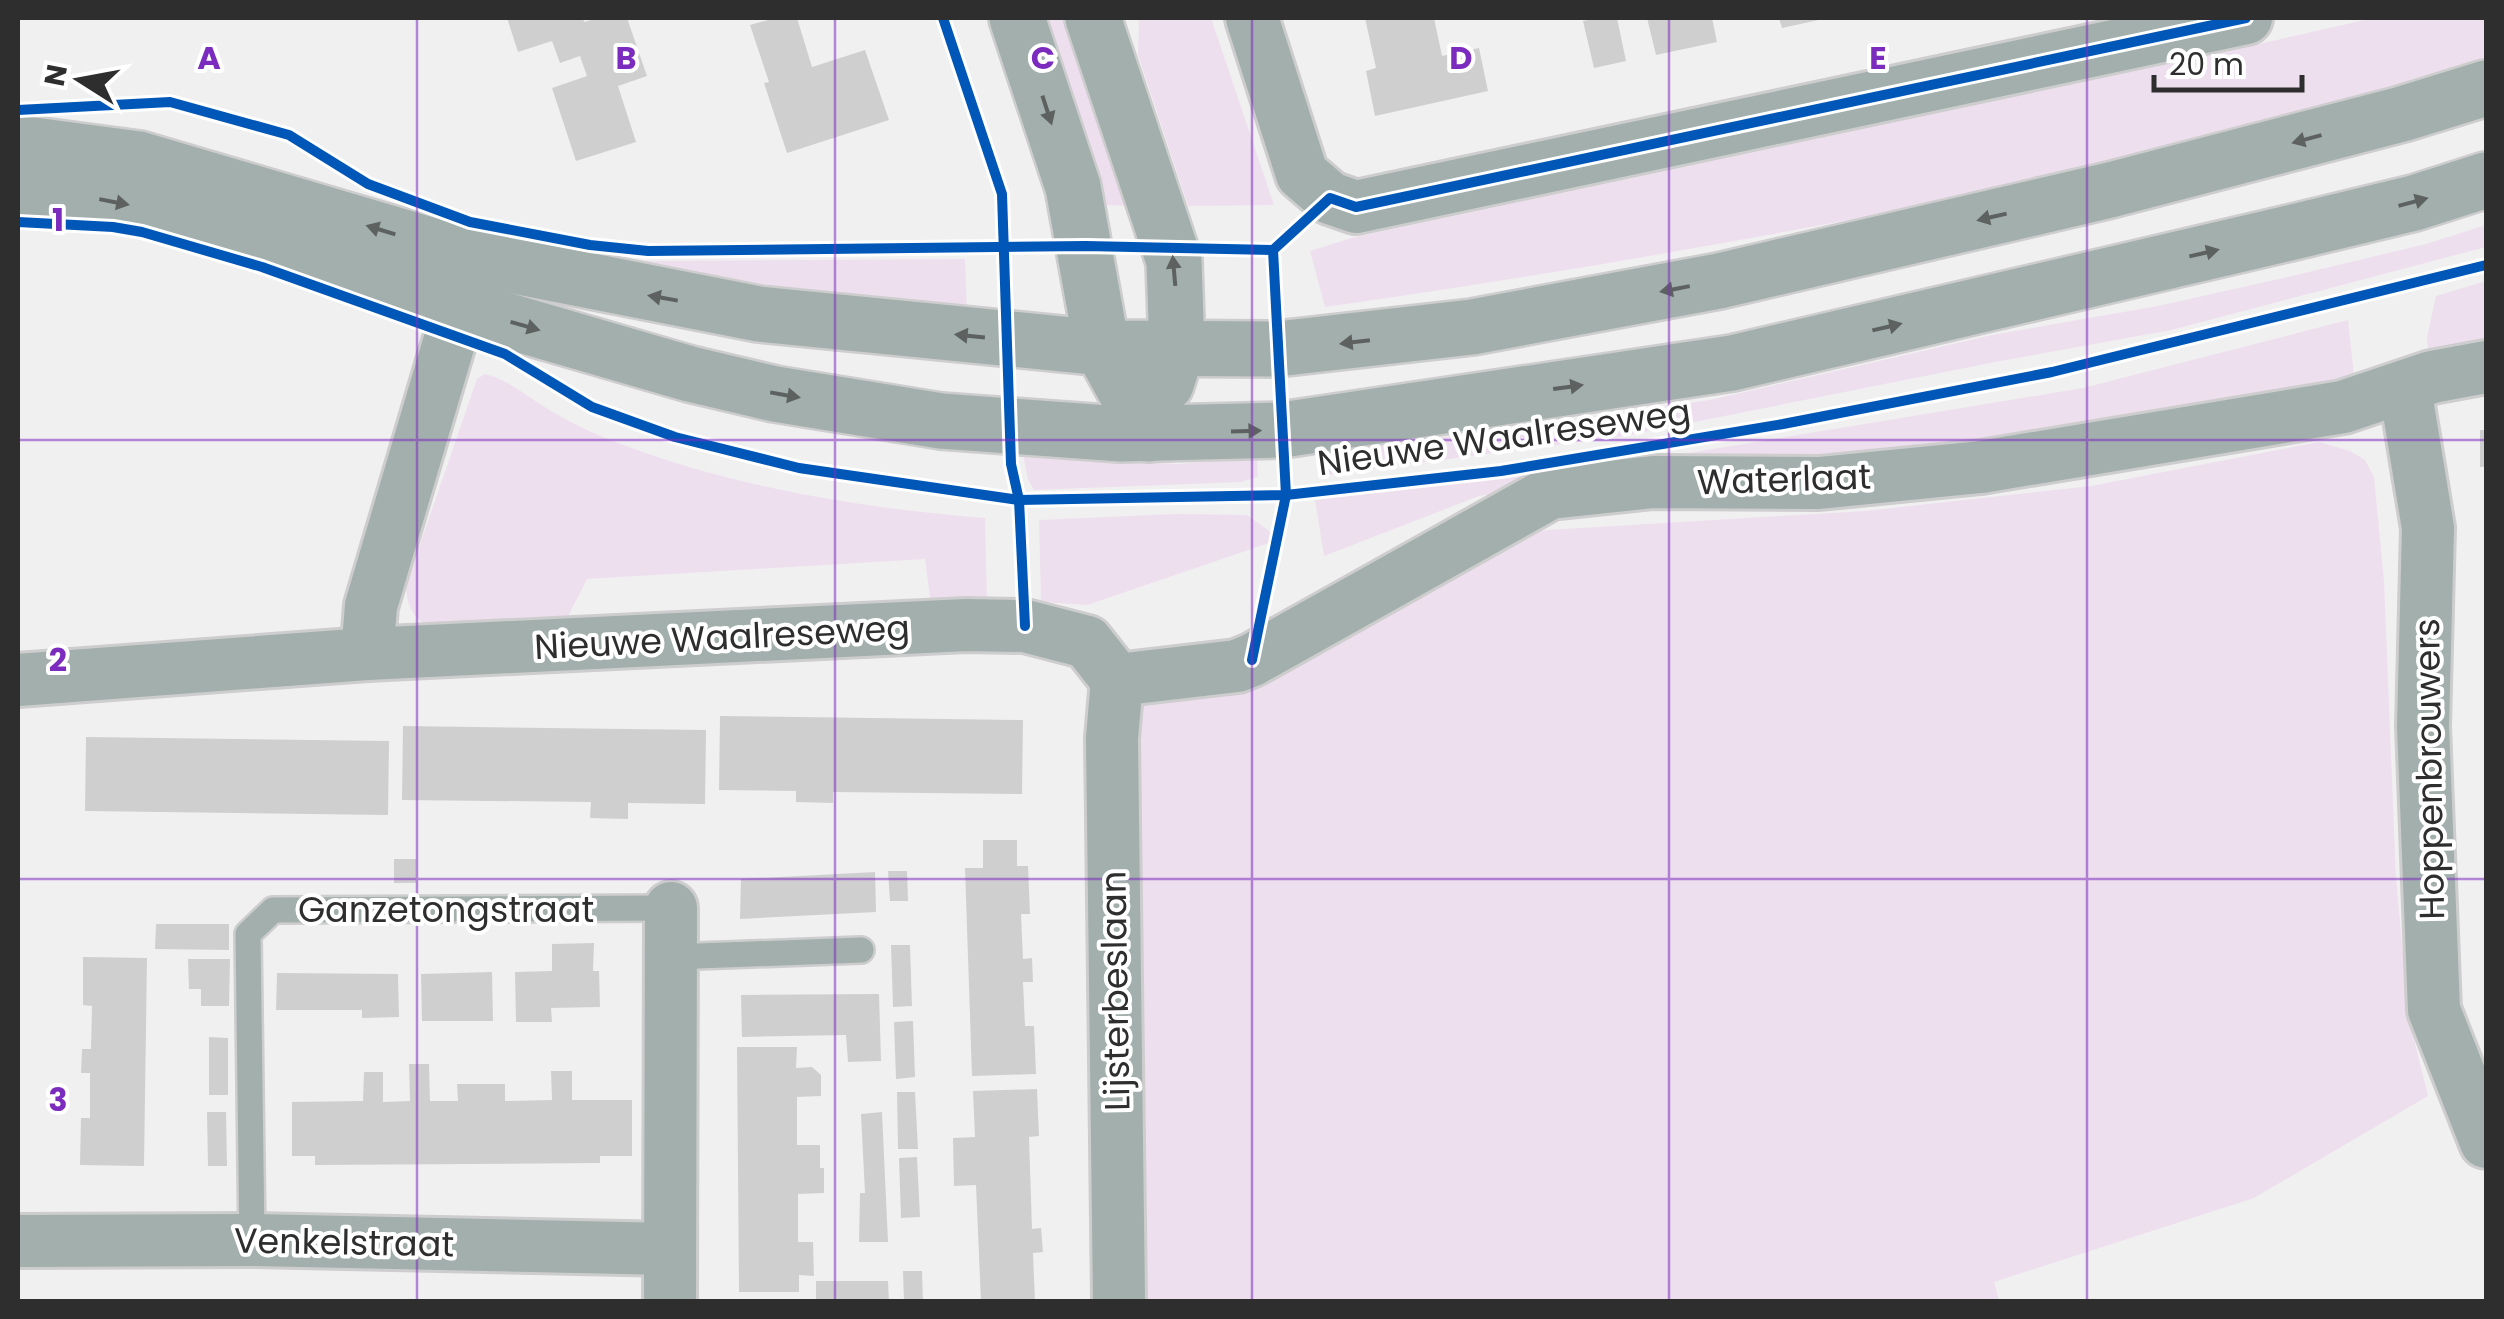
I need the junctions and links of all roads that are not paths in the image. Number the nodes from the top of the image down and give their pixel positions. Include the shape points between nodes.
1 (1016, 18) edge
2 (1093, 18) edge
3 (1252, 18) edge
4 (2246, 18) edge
5 (2486, 88) edge
6 (18, 143) edge
7 (2486, 180) edge
8 (18, 186) edge
9 (467, 283) junction
10 (1102, 348) junction
11 (1177, 350) junction
12 (2486, 367) edge
13 (2405, 388) junction
14 (1149, 434) junction
15 (367, 654) junction
16 (18, 680) edge
17 (1117, 680) junction
18 (671, 933) junction
19 (861, 950) dead end
20 (2486, 1142) edge
21 (252, 1240) junction
22 (18, 1241) edge
23 (670, 1249) junction
24 (670, 1302) edge
25 (1119, 1302) edge

1 -> 10 street via 1074,188
11 -> 2 street via 1174,261
3 - 4 street via 1302,174 1330,198 1356,207
5 -> 11 street, Nieuwe Waalreseweg via 2110,190 1719,281 1453,330 1277,349
9 -> 6 street, Nieuwe Waalreseweg via 139,159
14 -> 7 street, Nieuwe Waalreseweg via 1282,430 1732,363 2285,234
8 -> 9 street, Nieuwe Waalreseweg via 153,210
10 -> 9 street, Nieuwe Waalreseweg
9 -> 14 street, Nieuwe Waalreseweg via 690,374 775,394 940,421
9 - 15 street via 371,606
10 - 11 street, Nieuwe Waalreseweg
10 - 14 street
11 - 14 street
12 - 13 street, Waterlaat
13 - 17 street, Waterlaat via 2343,407 1981,467 1820,483 1653,482 1550,493 1252,660
13 - 20 street, Hoppenbrouwers via 2428,528 2423,726 2434,1010
15 - 16 street, Nieuwe Waalreseweg
15 - 17 street, Nieuwe Waalreseweg via 1025,626 1087,642
17 - 25 street, Lijsterbeslaan via 1112,738
18 - 19 lane, Ganzetongstraat
18 - 21 lane, Ganzetongstraat via 273,910 248,934
18 - 23 street
21 - 22 street, Venkelstraat
21 - 23 street, Venkelstraat
23 - 24 street

